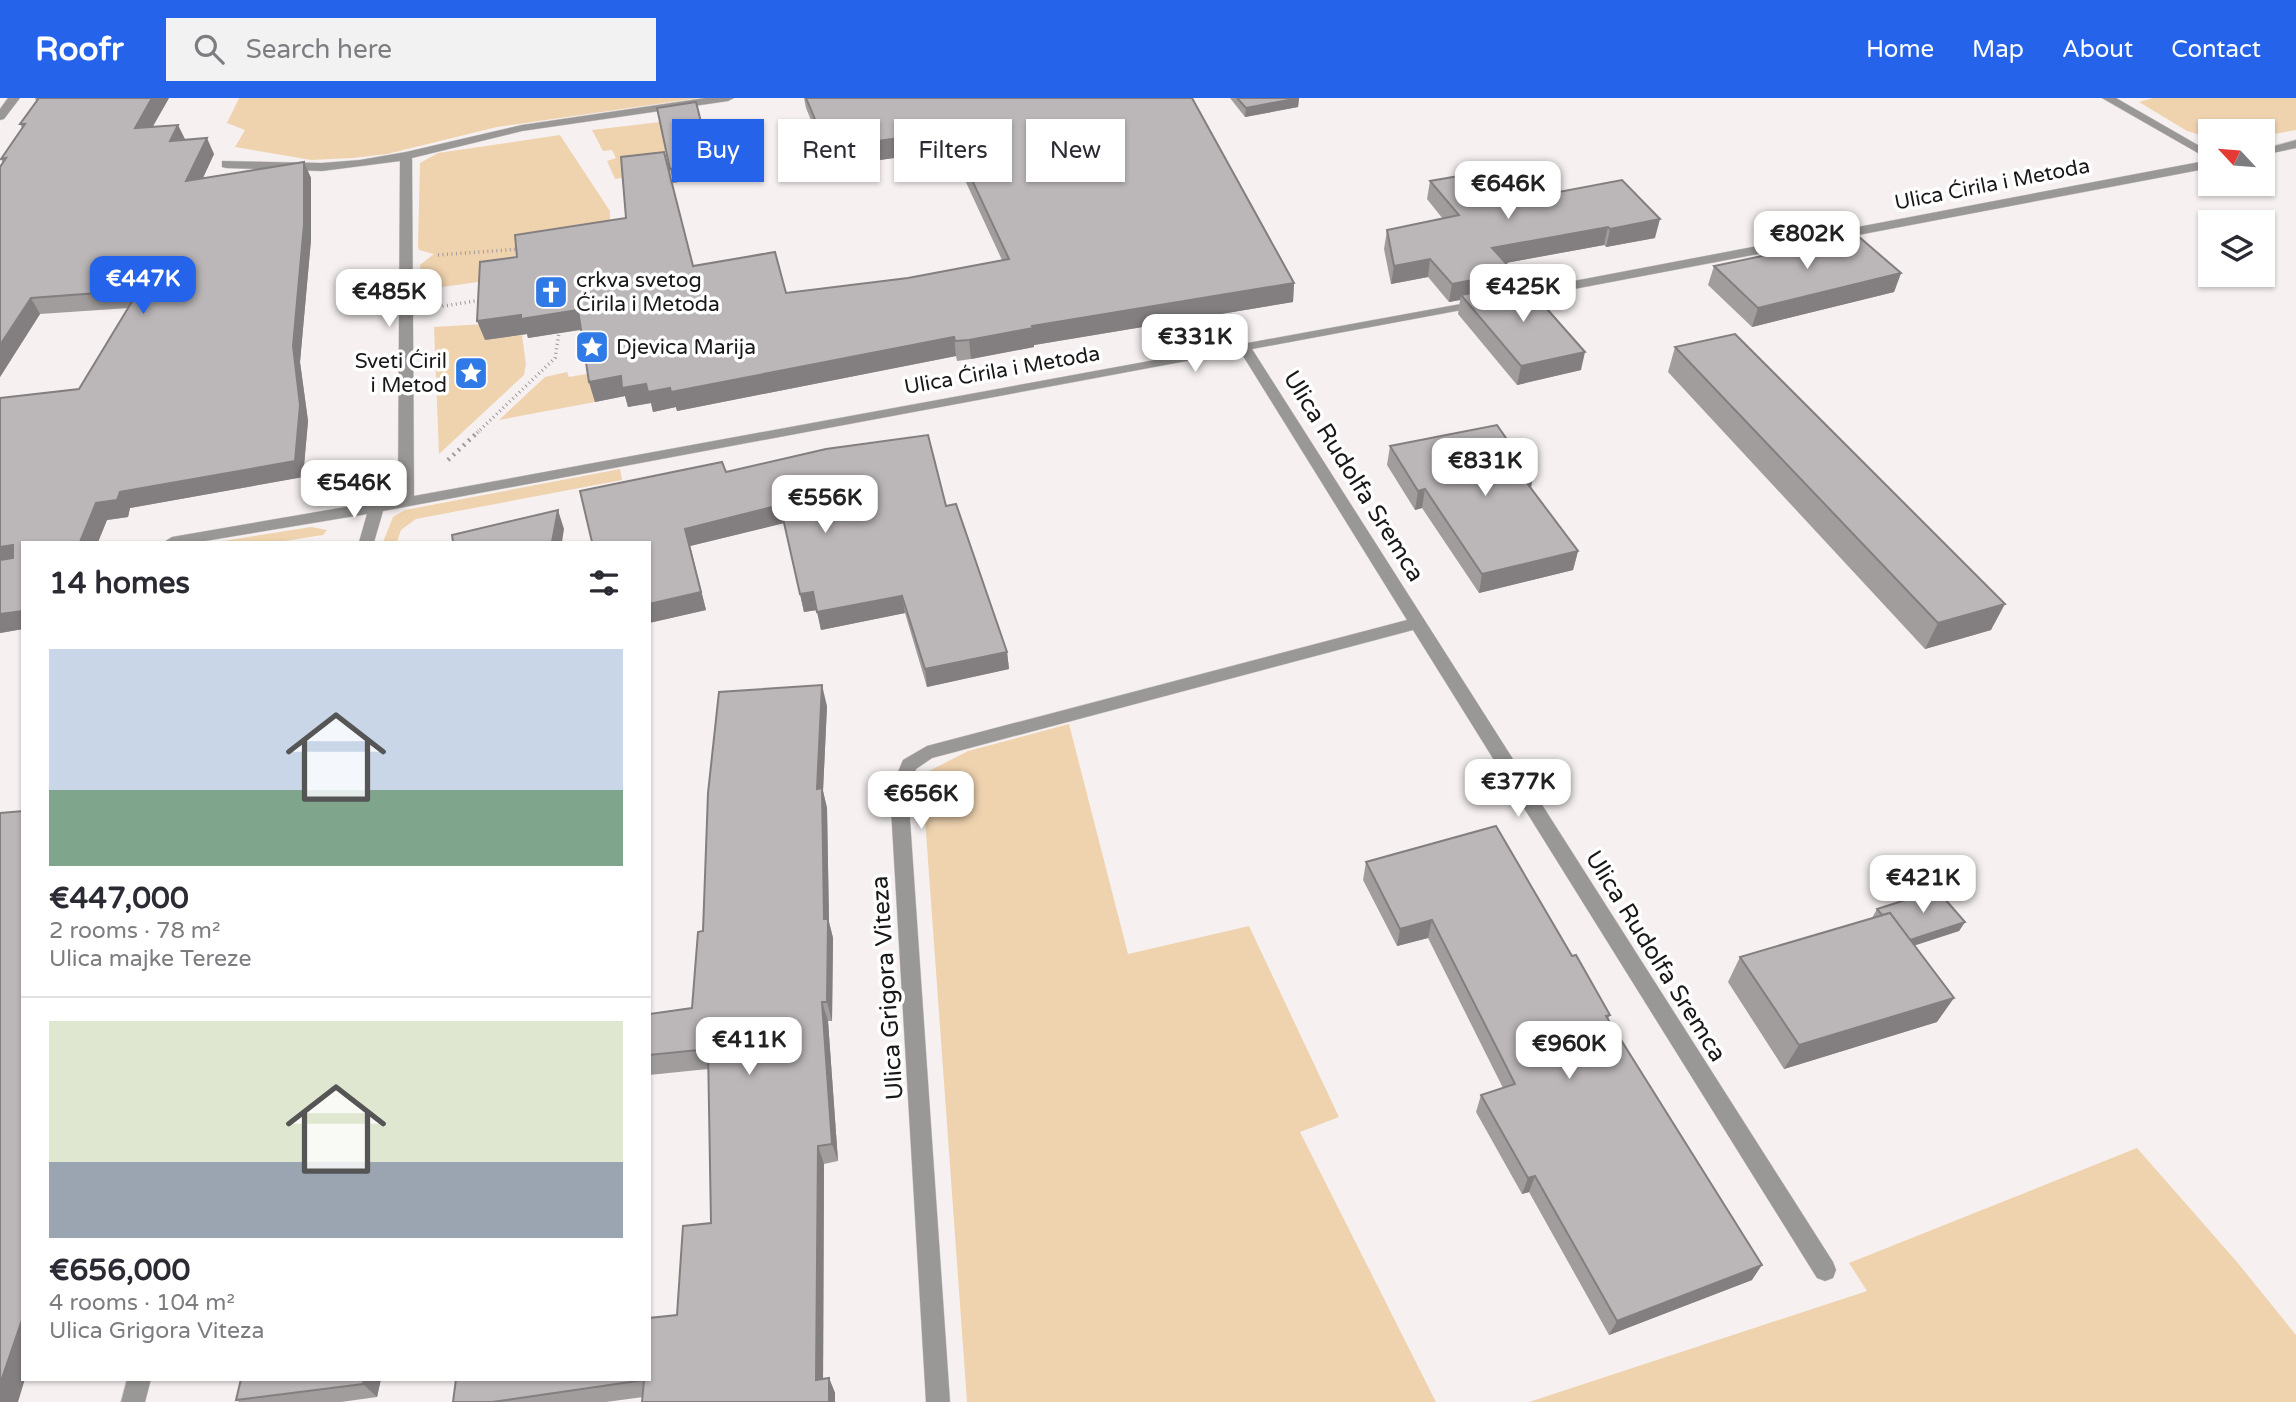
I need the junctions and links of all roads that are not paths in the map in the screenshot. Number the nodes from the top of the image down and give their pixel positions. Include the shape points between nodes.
1 (14, 98) edge
2 (728, 98) edge
3 (2108, 98) edge
4 (0, 117) edge
5 (2296, 144) edge
6 (2275, 149) edge
7 (2198, 150) edge
8 (406, 156) junction
9 (226, 164) dead end
10 (2198, 166) edge
11 (1244, 347) junction
12 (406, 502) junction
13 (376, 507) junction
14 (178, 541) edge
15 (367, 541) edge
16 (1418, 622) junction
17 (1825, 1270) dead end
18 (138, 1381) edge
19 (133, 1402) edge
20 (938, 1402) edge

1 - 4 street
2 - 8 street via 522,128
3 - 7 street
5 - 6 street
8 - 9 street via 322,167
8 - 12 street
10 - 11 street, Ulica Ćirila i Metoda
11 - 12 street, Ulica Ćirila i Metoda
11 - 16 street, Ulica Rudolfa Sremca
12 - 13 street, Ulica Ćirila i Metoda
13 - 14 street, Ulica Ćirila i Metoda
13 - 15 street
16 - 17 street, Ulica Rudolfa Sremca
16 - 20 street, Ulica Grigora Viteza via 926,753 909,765 899,790
18 - 19 street

